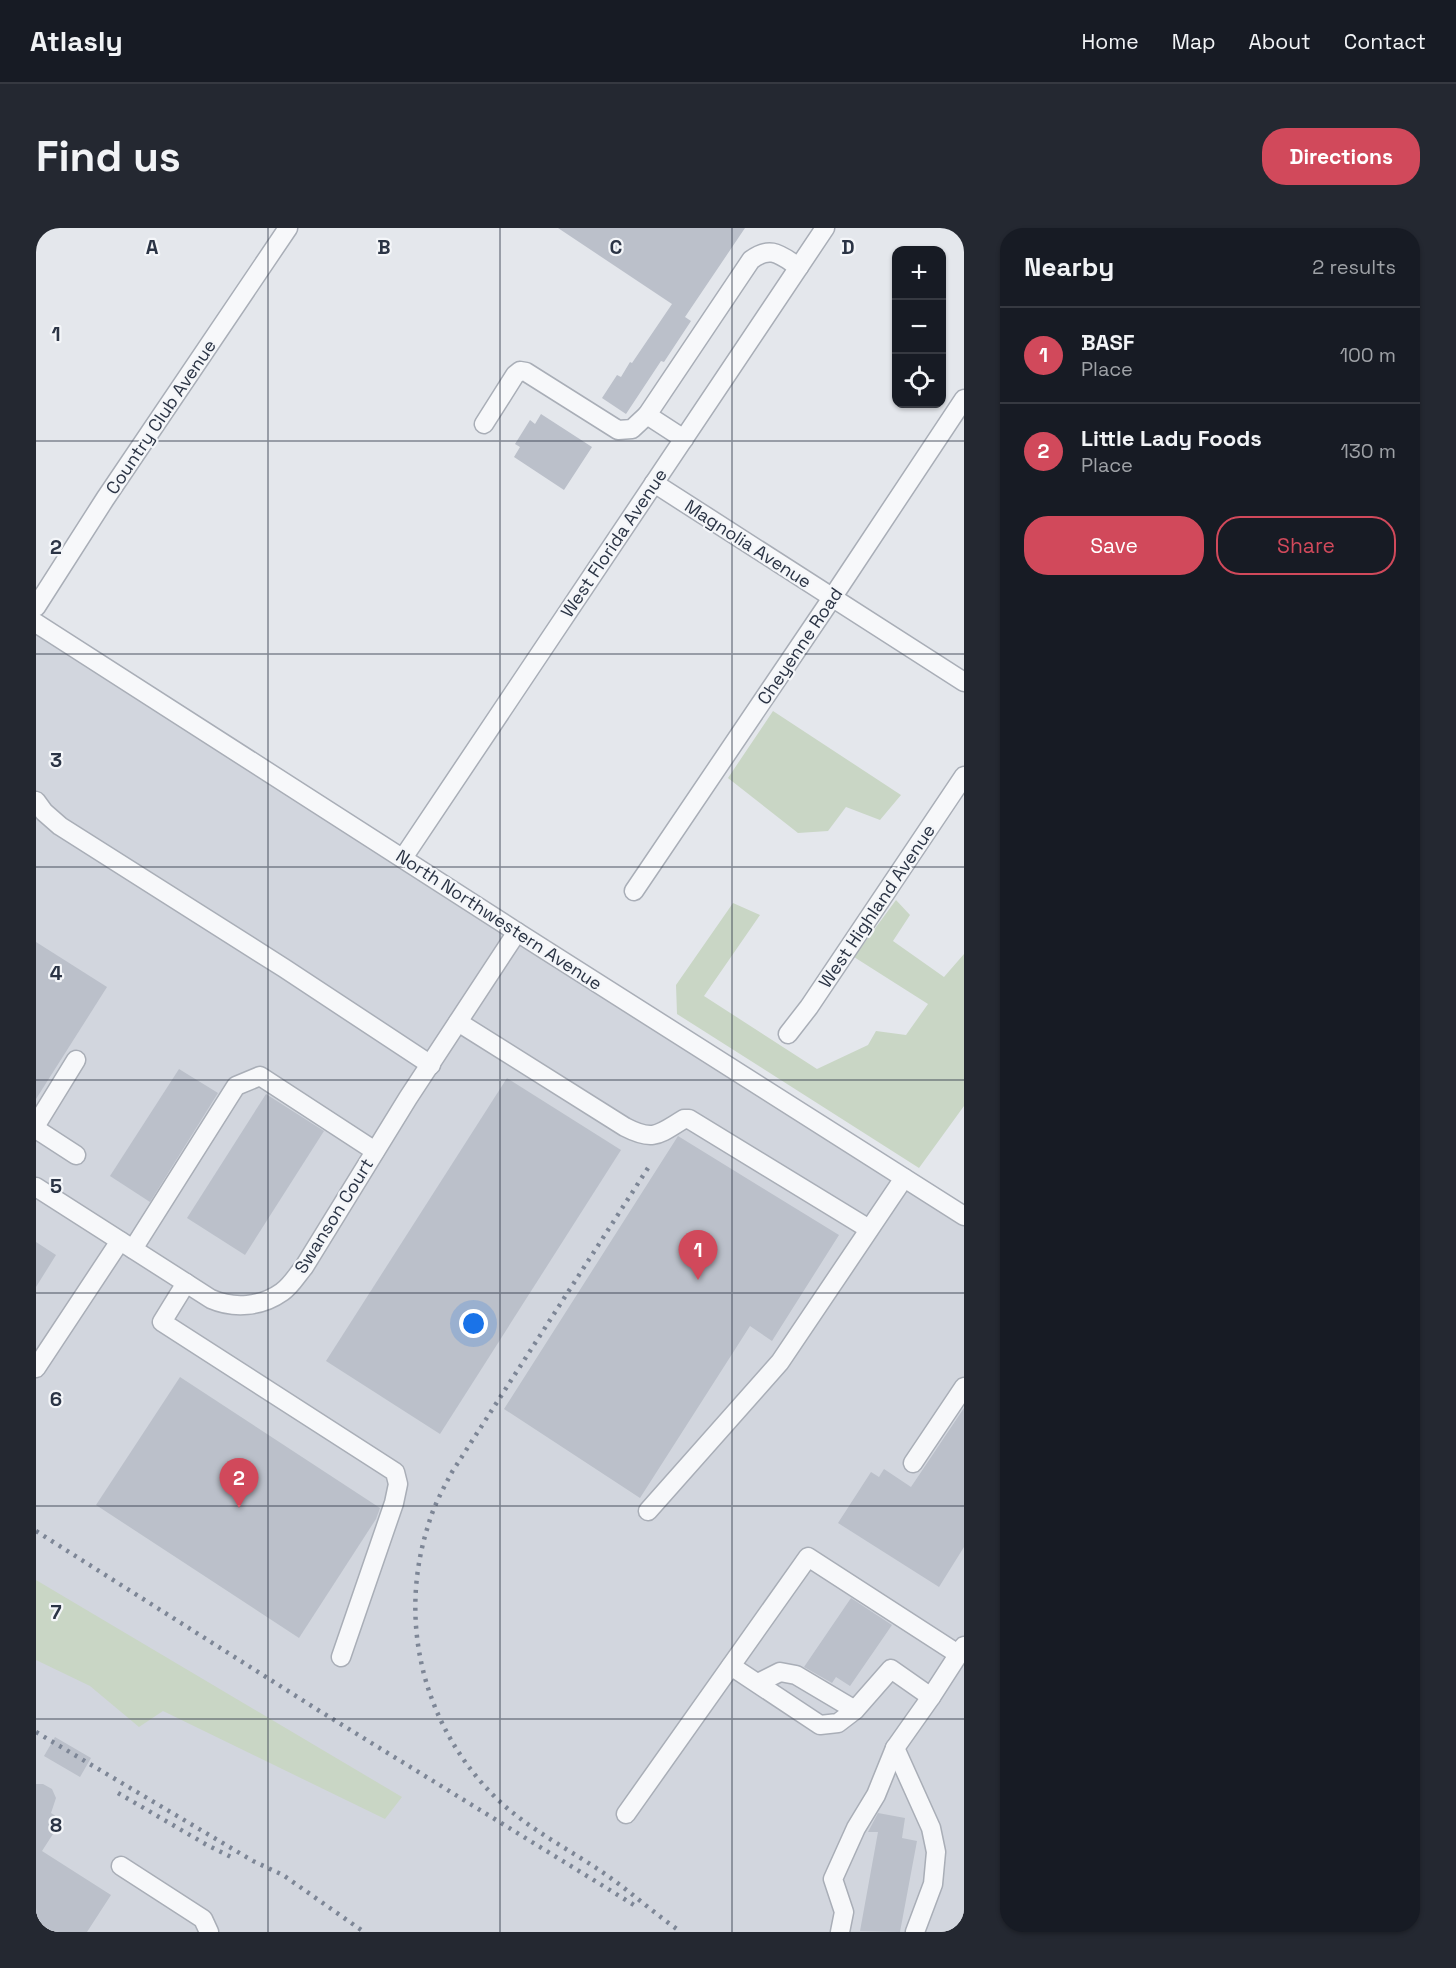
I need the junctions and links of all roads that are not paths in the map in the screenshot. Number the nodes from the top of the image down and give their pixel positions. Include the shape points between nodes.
1 (288, 228) edge
2 (825, 228) edge
3 (799, 267) junction
4 (964, 399) edge
5 (648, 415) junction
6 (484, 424) dead end
7 (684, 439) junction
8 (654, 483) junction
9 (832, 598) junction
10 (36, 607) edge
11 (36, 623) edge
12 (964, 682) edge
13 (964, 776) edge
14 (36, 801) edge
15 (403, 858) junction
16 (634, 891) dead end
17 (517, 932) junction
18 (458, 1022) junction
19 (788, 1034) dead end
20 (76, 1060) dead end
21 (430, 1065) junction
22 (36, 1127) edge
23 (375, 1151) junction
24 (76, 1155) dead end
25 (904, 1178) junction
26 (36, 1187) edge
27 (964, 1216) edge
28 (869, 1229) junction
29 (126, 1245) junction
30 (186, 1283) junction
31 (36, 1368) edge
32 (964, 1387) edge
33 (913, 1463) dead end
34 (648, 1512) dead end
35 (961, 1650) edge
36 (340, 1657) dead end
37 (730, 1666) junction
38 (758, 1683) junction
39 (931, 1697) junction
40 (855, 1710) junction
41 (894, 1748) junction
42 (627, 1814) dead end
43 (121, 1866) dead end
44 (209, 1932) edge
45 (840, 1932) edge
46 (915, 1932) edge

1 - 10 street, Country Club Avenue
2 - 3 street, West Florida Avenue
3 - 5 street via 775,252 761,253 751,260
3 - 7 street, West Florida Avenue
4 - 9 street, Cheyenne Road
5 - 6 street via 632,429 618,430 526,372 520,372
5 - 7 street
7 - 8 street, West Florida Avenue
8 - 9 street, Magnolia Avenue
8 - 15 street, West Florida Avenue
9 - 12 street, Magnolia Avenue
9 - 16 street, Cheyenne Road
11 - 15 street, North Northwestern Avenue
13 - 19 street, West Highland Avenue
14 - 21 street via 60,826
15 - 17 street, North Northwestern Avenue
17 - 18 street, Swanson Court
17 - 25 street, North Northwestern Avenue
18 - 21 street, Swanson Court
18 - 28 street via 640,1135 655,1135 689,1119
20 - 22 street
21 - 23 street, Swanson Court
22 - 24 street
23 - 29 street via 260,1076 236,1086
23 - 30 street, Swanson Court via 304,1267 282,1292 248,1305 237,1305 220,1303
25 - 27 street, North Northwestern Avenue
25 - 28 street
26 - 29 street, Swanson Court
28 - 34 street via 780,1362
29 - 30 street, Swanson Court
29 - 31 street
30 - 36 street via 162,1322 395,1472 398,1484 394,1503
32 - 33 street
35 - 37 street via 808,1557
35 - 39 street
37 - 38 street
37 - 42 street
38 - 40 street via 780,1672 796,1675
38 - 40 street via 820,1725 838,1723
39 - 40 street via 891,1669
39 - 41 street
41 - 45 street via 876,1795 855,1828 833,1879 844,1912
41 - 46 street via 931,1828 936,1852 933,1884
43 - 44 street via 203,1919

